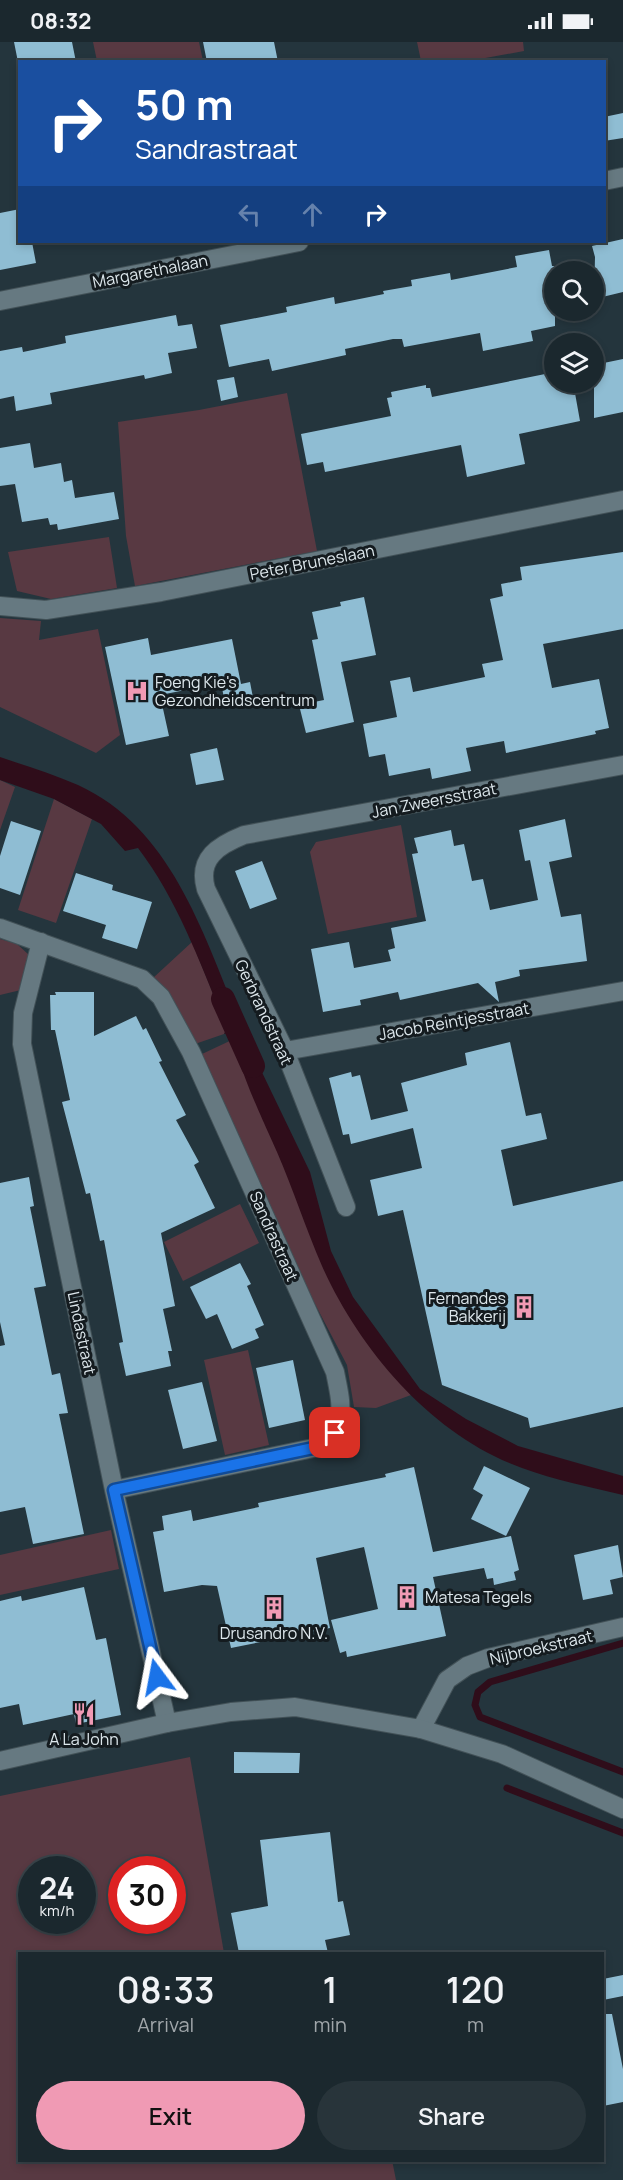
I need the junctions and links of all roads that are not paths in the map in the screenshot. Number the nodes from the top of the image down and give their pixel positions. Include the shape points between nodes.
1 (623, 177) edge
2 (606, 181) edge
3 (294, 243) edge
4 (0, 301) edge
5 (623, 500) edge
6 (1, 602) edge
7 (623, 765) edge
8 (244, 835) joint
9 (0, 928) edge
10 (41, 942) junction
11 (623, 991) edge
12 (285, 1051) junction
13 (346, 1207) dead end
14 (114, 1490) junction
15 (623, 1627) edge
16 (167, 1723) junction
17 (422, 1729) junction
18 (0, 1761) edge
19 (623, 1809) edge

1 - 2 street
3 - 4 street, Margarethalaan
5 - 6 street, Peter Bruneslaan via 161,592 46,610
7 - 8 street, Jan Zweersstraat
8 - 12 street, Gerbrandstraat via 227,842 204,863 202,877
9 - 10 street, Sandrastraat
10 - 14 street, Lindastraat via 23,1013 22,1044
10 - 14 street, Sandrastraat via 142,979 161,997 191,1052 335,1372 342,1408 335,1433 318,1447
11 - 12 street, Jacob Reintjesstraat
12 - 13 street, Gerbrandstraat
14 - 16 street, Lindastraat
15 - 17 street, Nijbroekstraat via 467,1666 447,1680
16 - 17 street via 295,1707
16 - 18 street
17 - 19 street via 502,1754

